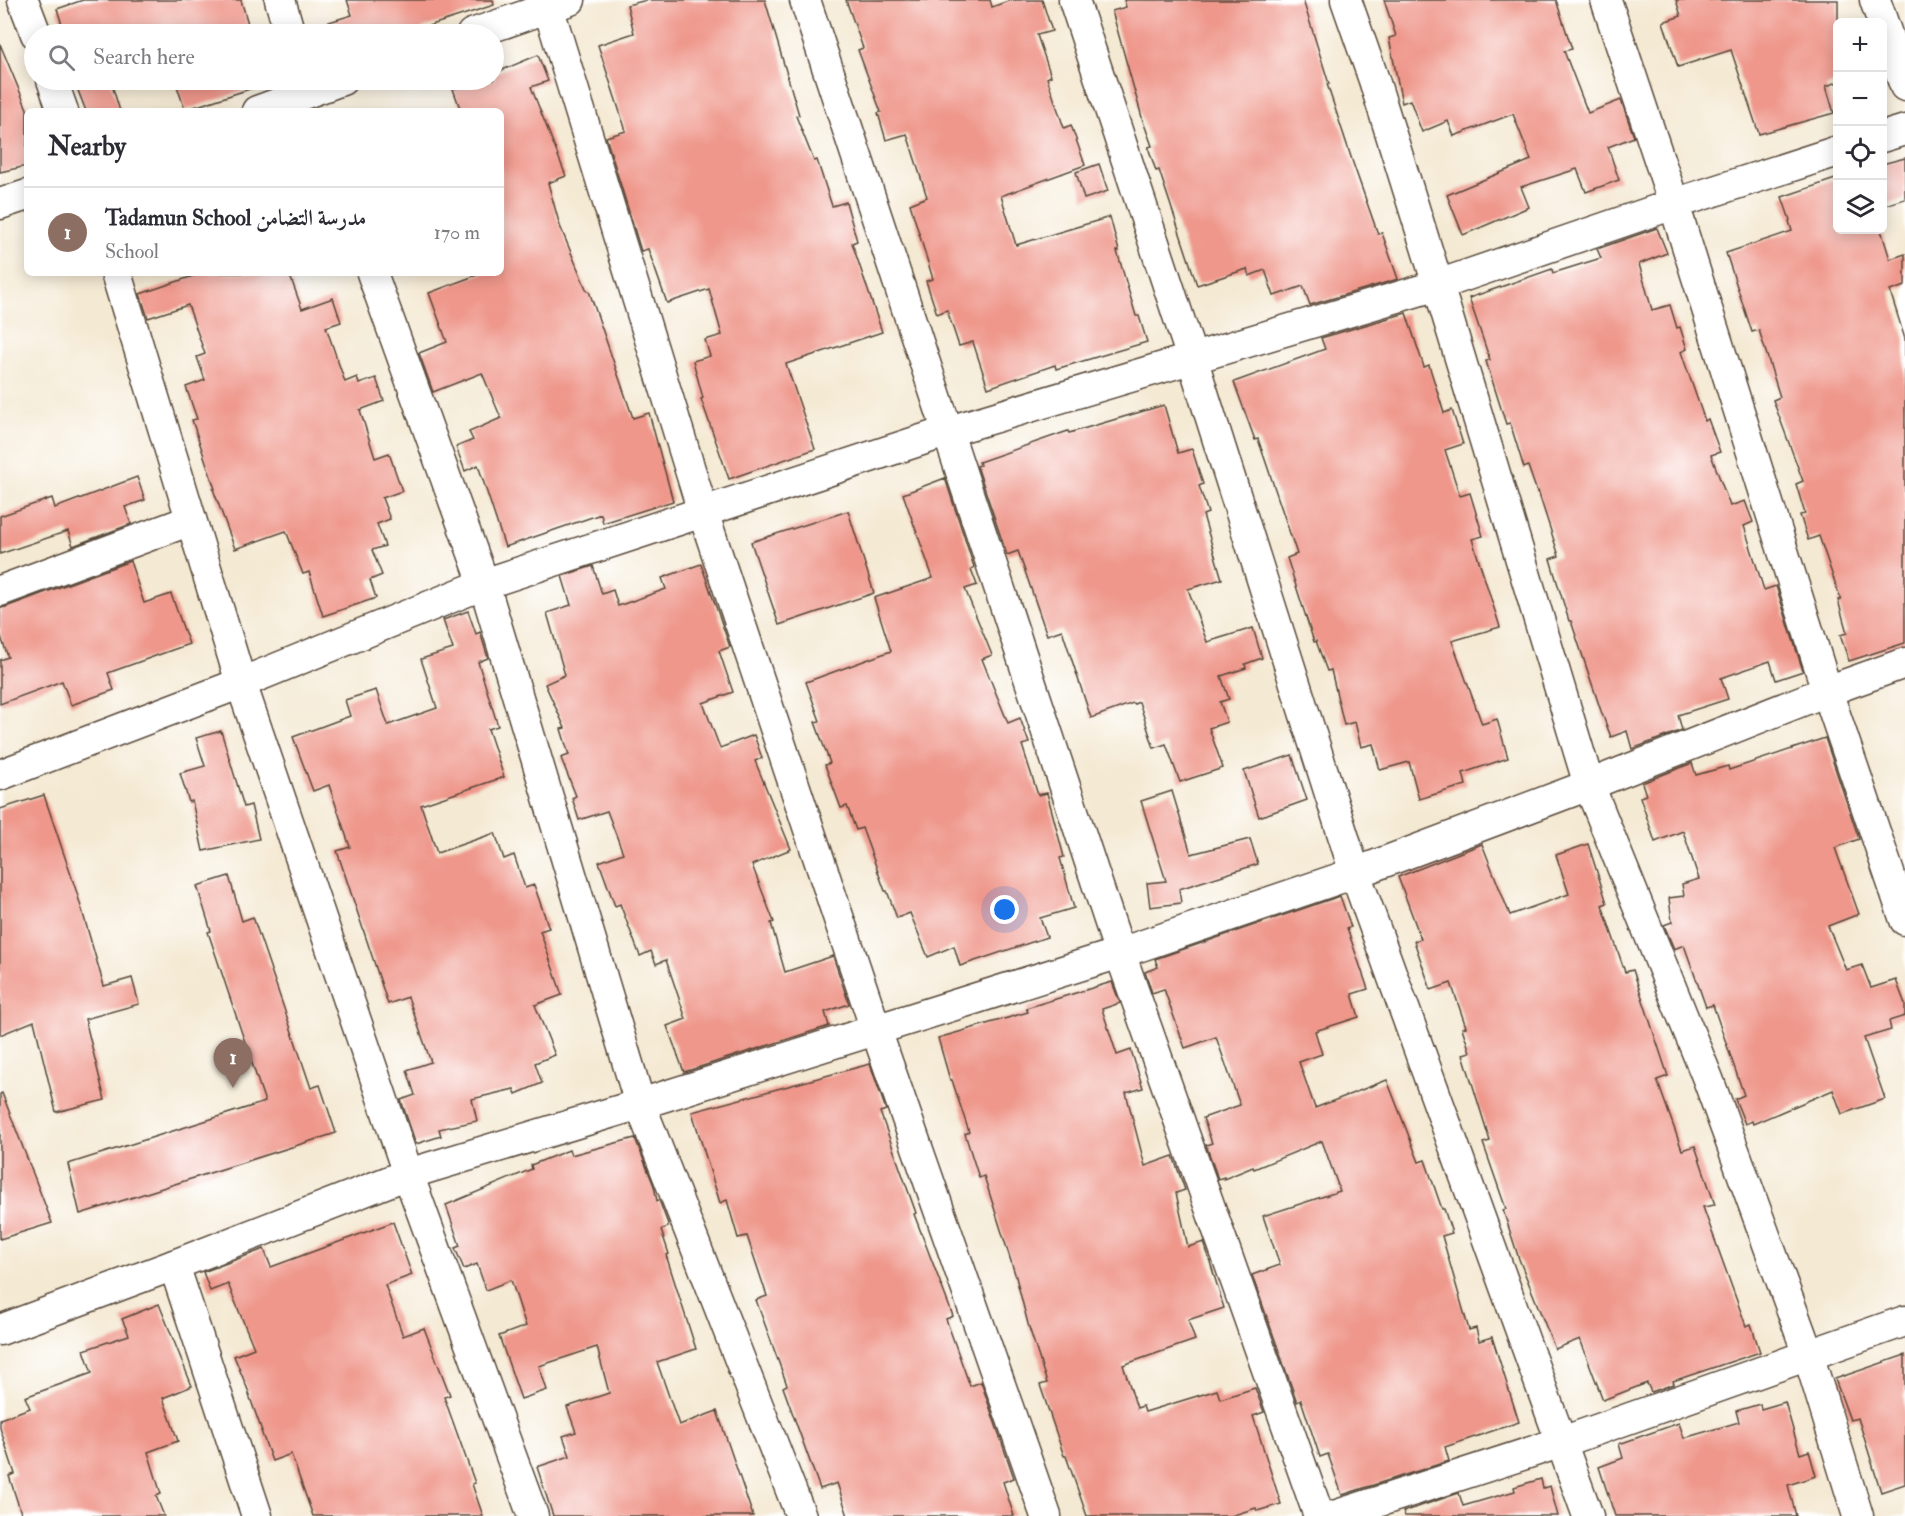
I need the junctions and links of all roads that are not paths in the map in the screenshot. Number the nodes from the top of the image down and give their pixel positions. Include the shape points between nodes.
1 (23, 0) edge
2 (280, 0) edge
3 (805, 0) edge
4 (1074, 0) edge
5 (1346, 0) edge
6 (1606, 0) edge
7 (1875, 0) edge
8 (555, 3) edge
9 (32, 24) edge
10 (287, 24) edge
11 (499, 24) edge
12 (1905, 86) edge
13 (56, 90) edge
14 (308, 94) edge
15 (62, 108) edge
16 (266, 108) edge
17 (1905, 130) edge
18 (1887, 135) edge
19 (1833, 153) edge
20 (24, 196) edge
21 (0, 204) edge
22 (1674, 204) junction
23 (117, 276) edge
24 (373, 276) edge
25 (1438, 285) junction
26 (1192, 358) junction
27 (949, 431) junction
28 (703, 513) junction
29 (191, 520) junction
30 (484, 584) junction
31 (0, 591) edge
32 (1905, 663) edge
33 (241, 683) junction
34 (1827, 691) junction
35 (0, 775) edge
36 (1589, 785) junction
37 (1355, 873) junction
38 (1905, 920) edge
39 (1120, 953) junction
40 (876, 1030) junction
41 (640, 1104) junction
42 (408, 1174) junction
43 (174, 1265) junction
44 (1905, 1321) edge
45 (0, 1330) edge
46 (1808, 1354) junction
47 (1562, 1442) junction
48 (257, 1516) edge
49 (533, 1516) edge
50 (801, 1516) edge
51 (1046, 1516) edge
52 (1319, 1516) edge
53 (1334, 1516) edge
54 (1588, 1516) edge
55 (1858, 1516) edge

1 - 9 street
2 - 10 street
3 - 27 street
4 - 26 street
5 - 25 street
6 - 22 street
7 - 12 street
8 - 11 street
8 - 28 street
13 - 15 street
14 - 16 street
17 - 18 street
19 - 22 street
20 - 21 street
22 - 25 street
22 - 34 street
23 - 29 street
24 - 30 street
25 - 26 street
25 - 36 street
26 - 27 street
26 - 37 street
27 - 28 street
27 - 39 street
28 - 30 street
28 - 40 street
29 - 31 street
29 - 33 street
30 - 33 street
30 - 41 street
32 - 34 street
33 - 35 street
33 - 42 street
34 - 36 street
34 - 38 street
36 - 37 street
36 - 46 street via 1708,1078
37 - 39 street
37 - 47 street
39 - 40 street
39 - 52 street
40 - 41 street
40 - 51 street
41 - 42 street
41 - 50 street
42 - 43 street
42 - 49 street
43 - 45 street
43 - 48 street
44 - 46 street
46 - 47 street
46 - 55 street
47 - 53 street
47 - 54 street

